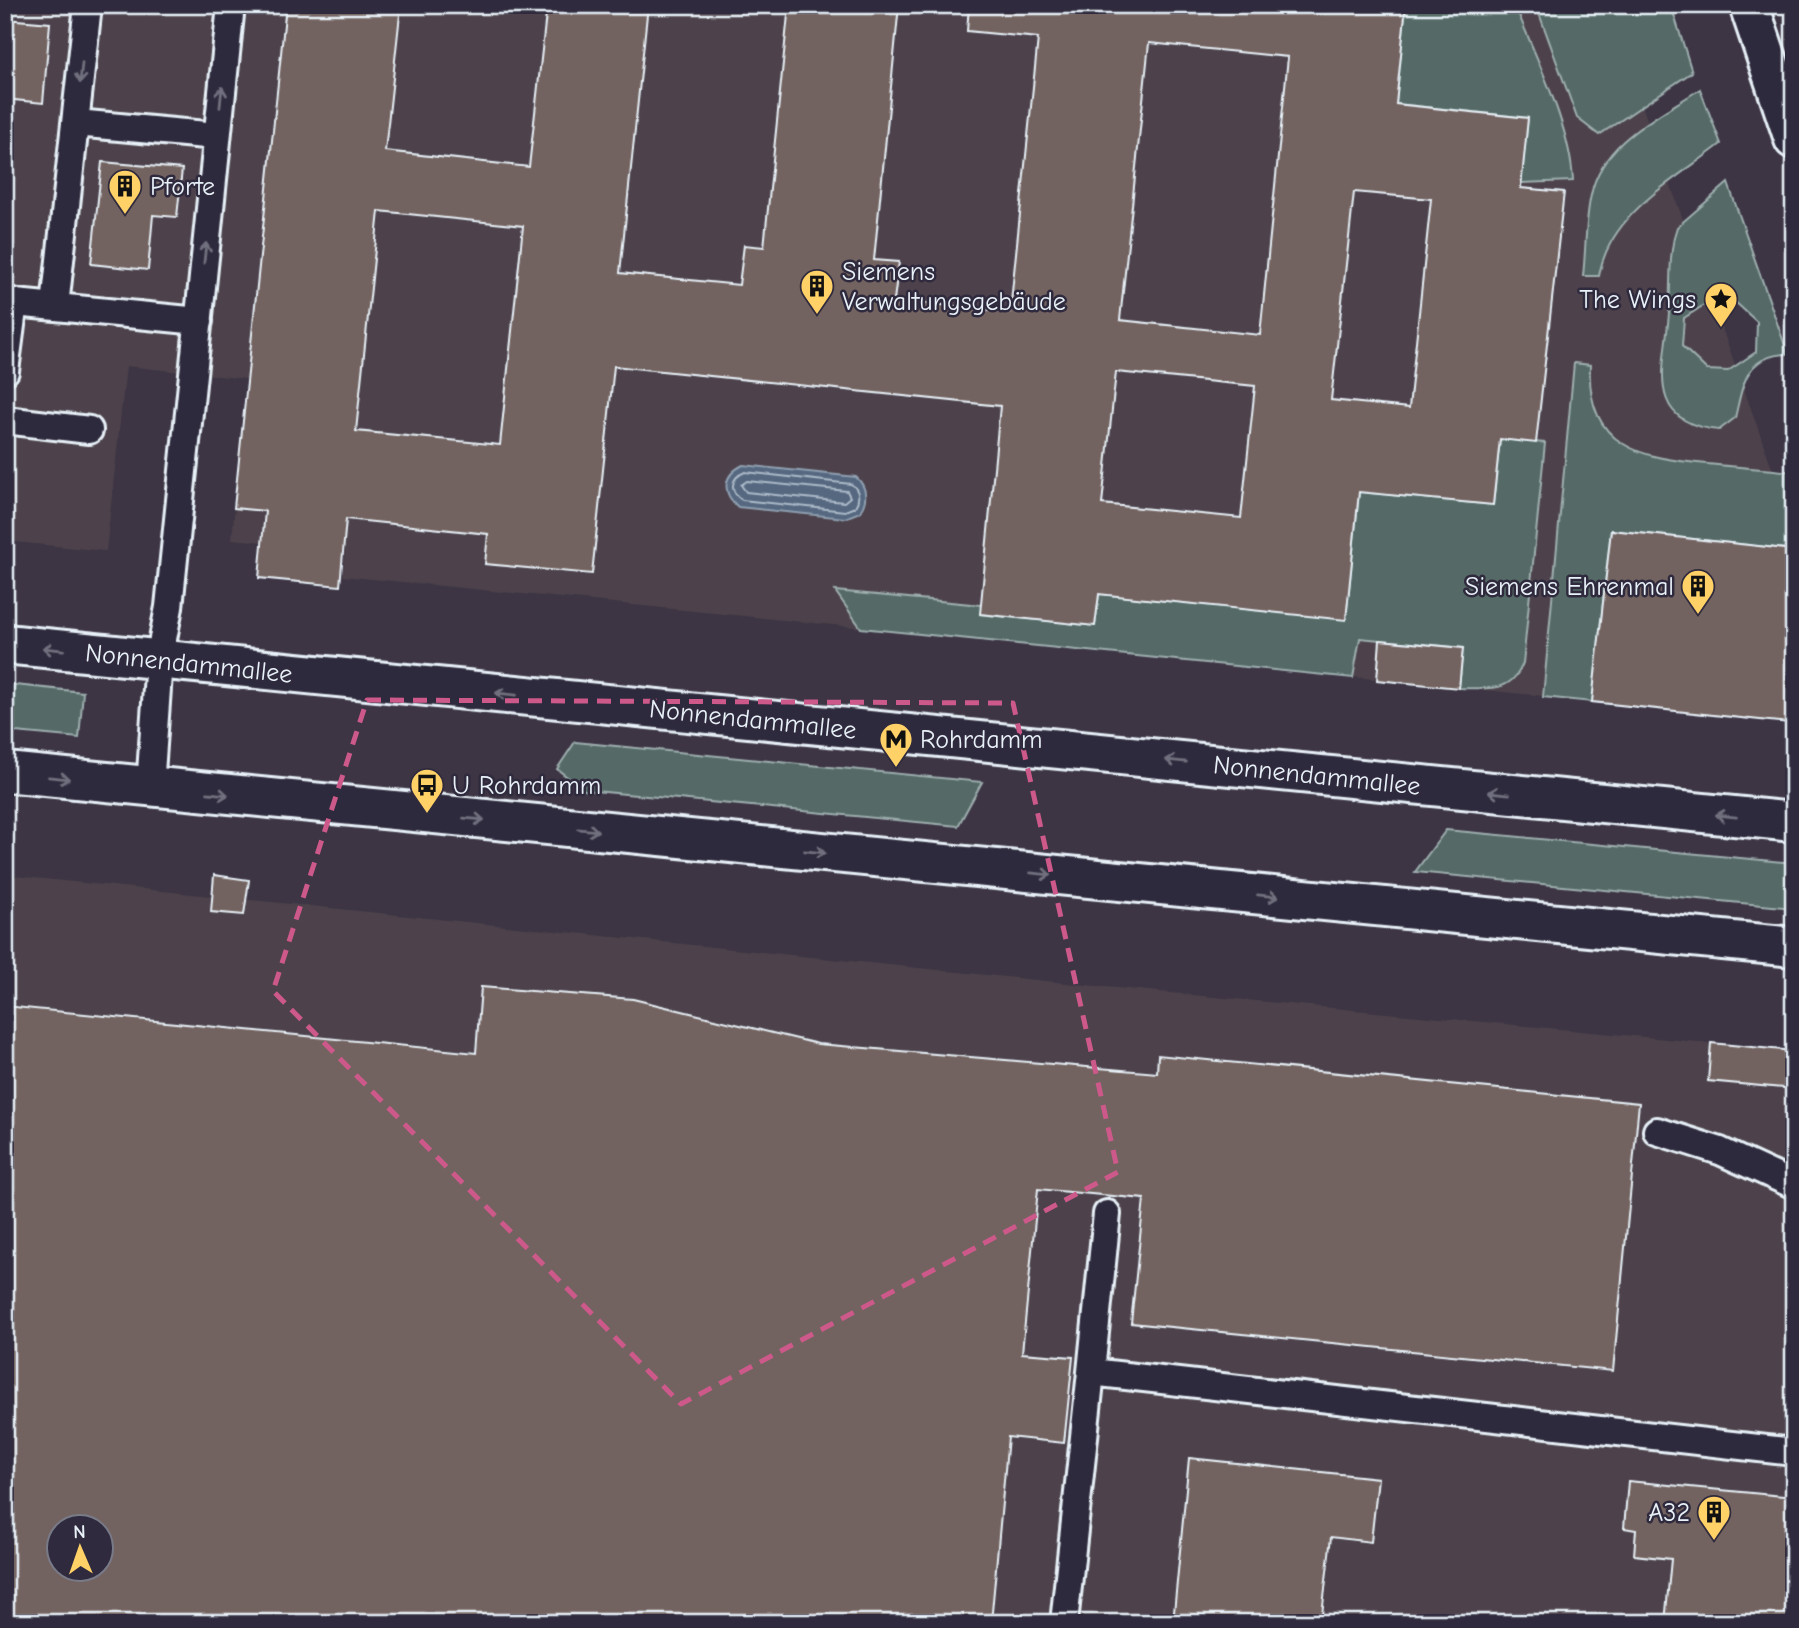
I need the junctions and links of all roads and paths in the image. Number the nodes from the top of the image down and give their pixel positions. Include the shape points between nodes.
1 (88, 5) edge
2 (231, 5) edge
3 (1749, 5) edge
4 (76, 122) junction
5 (218, 136) junction
6 (1794, 139) edge
7 (10, 302) edge
8 (55, 306) junction
9 (199, 321) junction
10 (5, 371) edge
11 (5, 421) edge
12 (89, 430) dead end
13 (5, 644) edge
14 (159, 660) junction
15 (5, 772) edge
16 (150, 787) junction
17 (1794, 822) edge
18 (1794, 947) edge
19 (1657, 1131) dead end
20 (1794, 1185) edge
21 (1107, 1214) dead end
22 (1091, 1371) junction
23 (1794, 1452) edge
24 (1064, 1623) edge

1 -> 4 lane
5 -> 2 lane
3 - 6 main road
4 - 5 lane
4 - 8 lane
9 -> 5 lane
7 - 8 lane
7 - 10 lane
8 - 9 lane
9 - 14 lane via 169,607
11 - 12 lane
14 -> 13 main road, Nonnendammallee
14 - 16 lane
17 -> 14 main road, Nonnendammallee
15 -> 16 main road
16 -> 18 main road
19 - 20 lane via 1720,1151
21 - 22 lane
22 - 23 lane
22 - 24 lane

